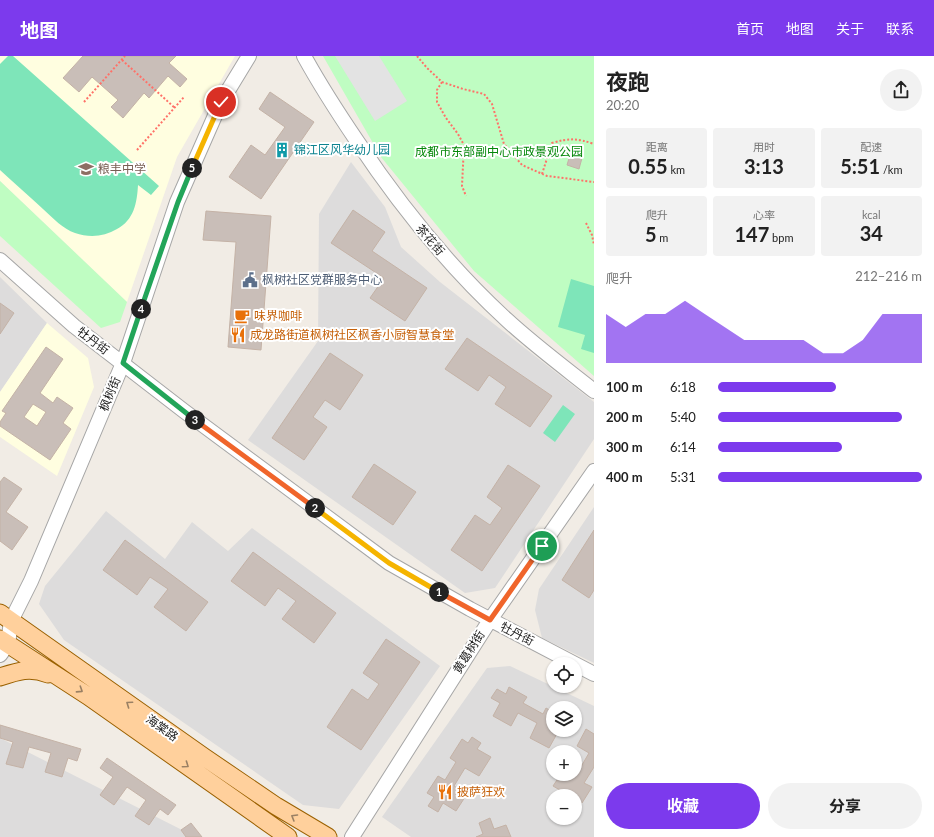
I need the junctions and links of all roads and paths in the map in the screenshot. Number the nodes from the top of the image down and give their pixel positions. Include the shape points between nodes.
1 (125, 56) edge
2 (249, 56) edge
3 (304, 56) edge
4 (417, 56) edge
5 (122, 60) junction
6 (442, 82) junction
7 (184, 97) dead end
8 (84, 102) dead end
9 (175, 108) junction
10 (594, 144) edge
11 (137, 150) dead end
12 (542, 174) junction
13 (594, 182) edge
14 (466, 196) dead end
15 (586, 223) dead end
16 (594, 245) edge
17 (0, 260) edge
18 (123, 363) junction
19 (594, 391) edge
20 (594, 471) edge
21 (490, 620) junction
22 (3, 633) edge
23 (594, 674) edge
24 (0, 677) edge
25 (62, 679) junction
26 (288, 837) edge
27 (328, 837) edge
28 (352, 837) edge

1 - 5 path
2 - 18 street, 枫树街 via 221,102 178,202
3 - 19 street, 茶花街 via 322,89 396,198 425,235 506,320
4 - 6 path
5 - 8 path
5 - 9 path
6 - 12 path via 484,94 492,104 504,144 522,165
6 - 14 path via 437,90 437,102 464,145 462,186
7 - 9 path
9 - 11 path
10 - 12 path via 580,139 552,142
12 - 13 path
15 - 16 path
17 - 18 street, 牡丹街 via 74,326
18 - 21 street, 牡丹街 via 184,412 389,563
18 - 22 street, 枫树街 via 31,581
20 - 21 street, 黄葛树街
21 - 23 street, 牡丹街
21 - 28 street, 黄葛树街
22 - 25 main road, 海棠路
27 -> 22 main road, 海棠路
24 - 25 main road via 25,670 36,670
25 -> 26 main road, 海棠路

